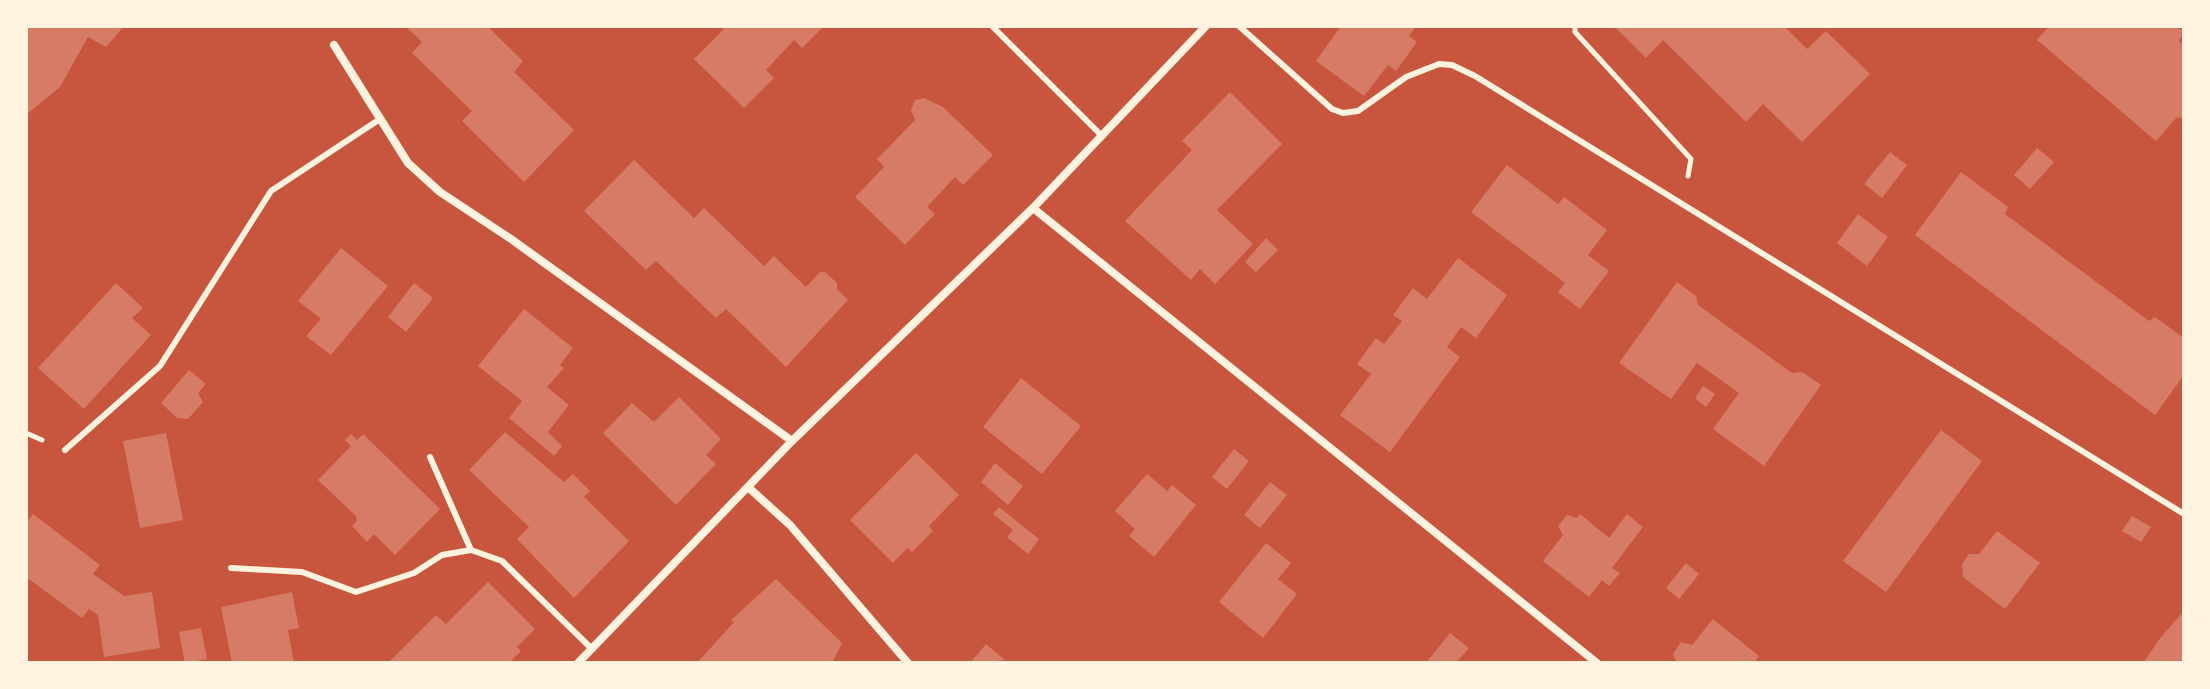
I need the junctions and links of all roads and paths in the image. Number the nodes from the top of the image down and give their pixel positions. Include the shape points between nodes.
1 (992, 26) edge
2 (1206, 26) edge
3 (1239, 26) edge
4 (1575, 26) edge
5 (334, 45) dead end
6 (380, 119) junction
7 (1102, 136) junction
8 (1682, 204) junction
9 (1033, 208) junction
10 (792, 441) junction
11 (65, 450) dead end
12 (430, 457) dead end
13 (748, 487) junction
14 (2184, 514) edge
15 (471, 550) junction
16 (231, 568) dead end
17 (592, 649) junction
18 (578, 663) edge
19 (908, 663) edge
20 (1597, 663) edge

1 - 7 lane
2 - 7 street
3 - 8 lane via 1343,113 1358,111 1406,77 1439,64 1452,65
4 - 8 path via 1691,159
5 - 6 street
6 - 10 street via 408,163 440,192
6 - 11 lane via 271,191 160,366
7 - 9 street
8 - 14 lane
9 - 10 street
9 - 20 street
10 - 13 street
12 - 15 lane
13 - 17 street
13 - 19 street via 790,525
15 - 16 lane via 442,555 414,573 356,592 302,572
15 - 17 lane via 502,561
17 - 18 street

